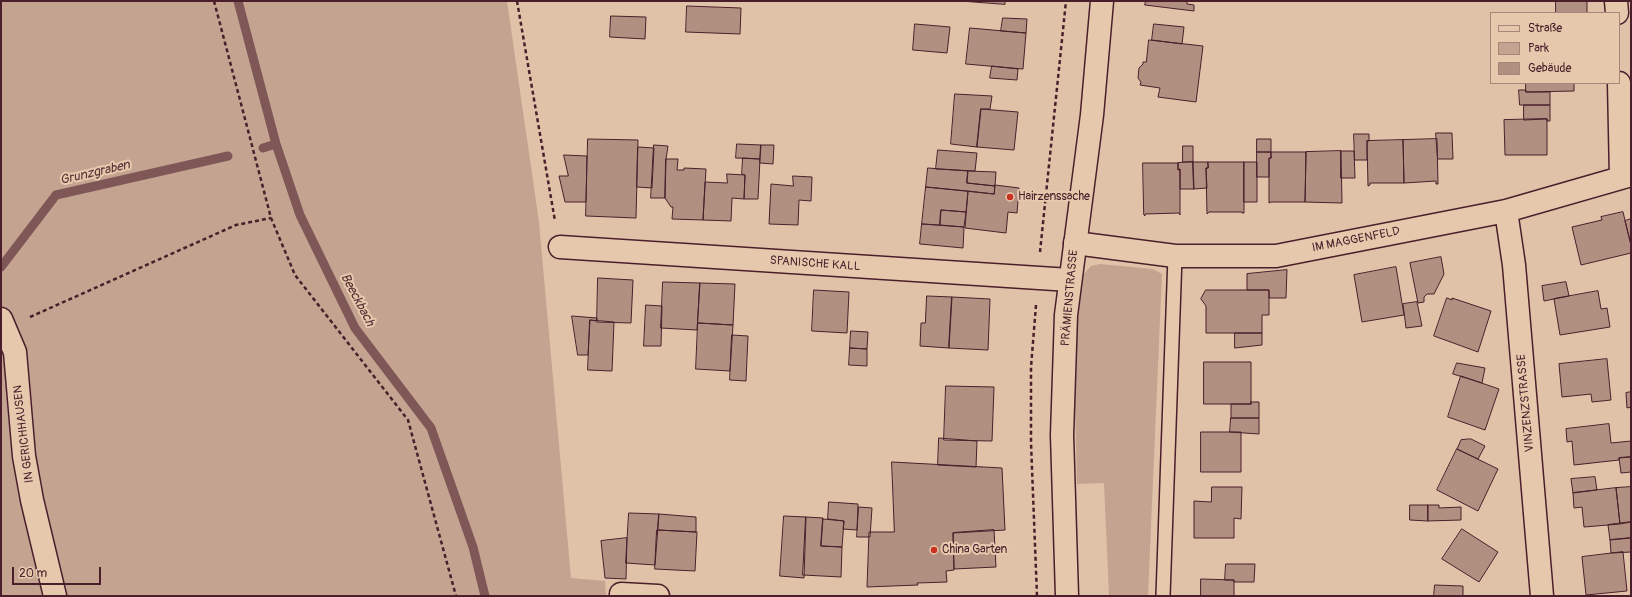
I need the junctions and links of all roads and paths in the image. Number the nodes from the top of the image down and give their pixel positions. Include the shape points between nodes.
1 (214, 1) edge
2 (517, 1) edge
3 (1102, 1) edge
4 (1616, 1) edge
5 (1617, 12) edge
6 (1619, 84) edge
7 (1626, 176) edge
8 (1506, 211) junction
9 (271, 218) junction
10 (1075, 243) junction
11 (560, 247) joint
12 (1176, 256) junction
13 (1070, 280) junction
14 (3, 324) edge
15 (621, 594) dead end
16 (55, 596) edge
17 (456, 596) edge
18 (658, 596) edge
19 (1067, 596) edge
20 (1163, 596) edge
21 (1542, 596) edge

1 - 9 path
2 - 11 path
3 - 10 street, PRÄMIENSTRASSE via 1092,115
4 - 5 street
6 - 7 street
7 - 8 street, IM MAGGENFELD
8 - 12 street, IM MAGGENFELD via 1276,256
8 - 21 street, VINZENZSTRASSE via 1514,265
9 - 14 path via 236,225
9 - 17 path via 295,275 408,420
10 - 12 street, IM MAGGENFELD
10 - 13 street, PRÄMIENSTRASSE
11 - 13 street, SPANISCHE KALL
12 - 20 lane
13 - 19 street, PRÄMIENSTRASSE via 1066,315 1062,435
14 - 16 street, IN GERICHHAUSEN via 15,352 24,456
15 - 18 street

